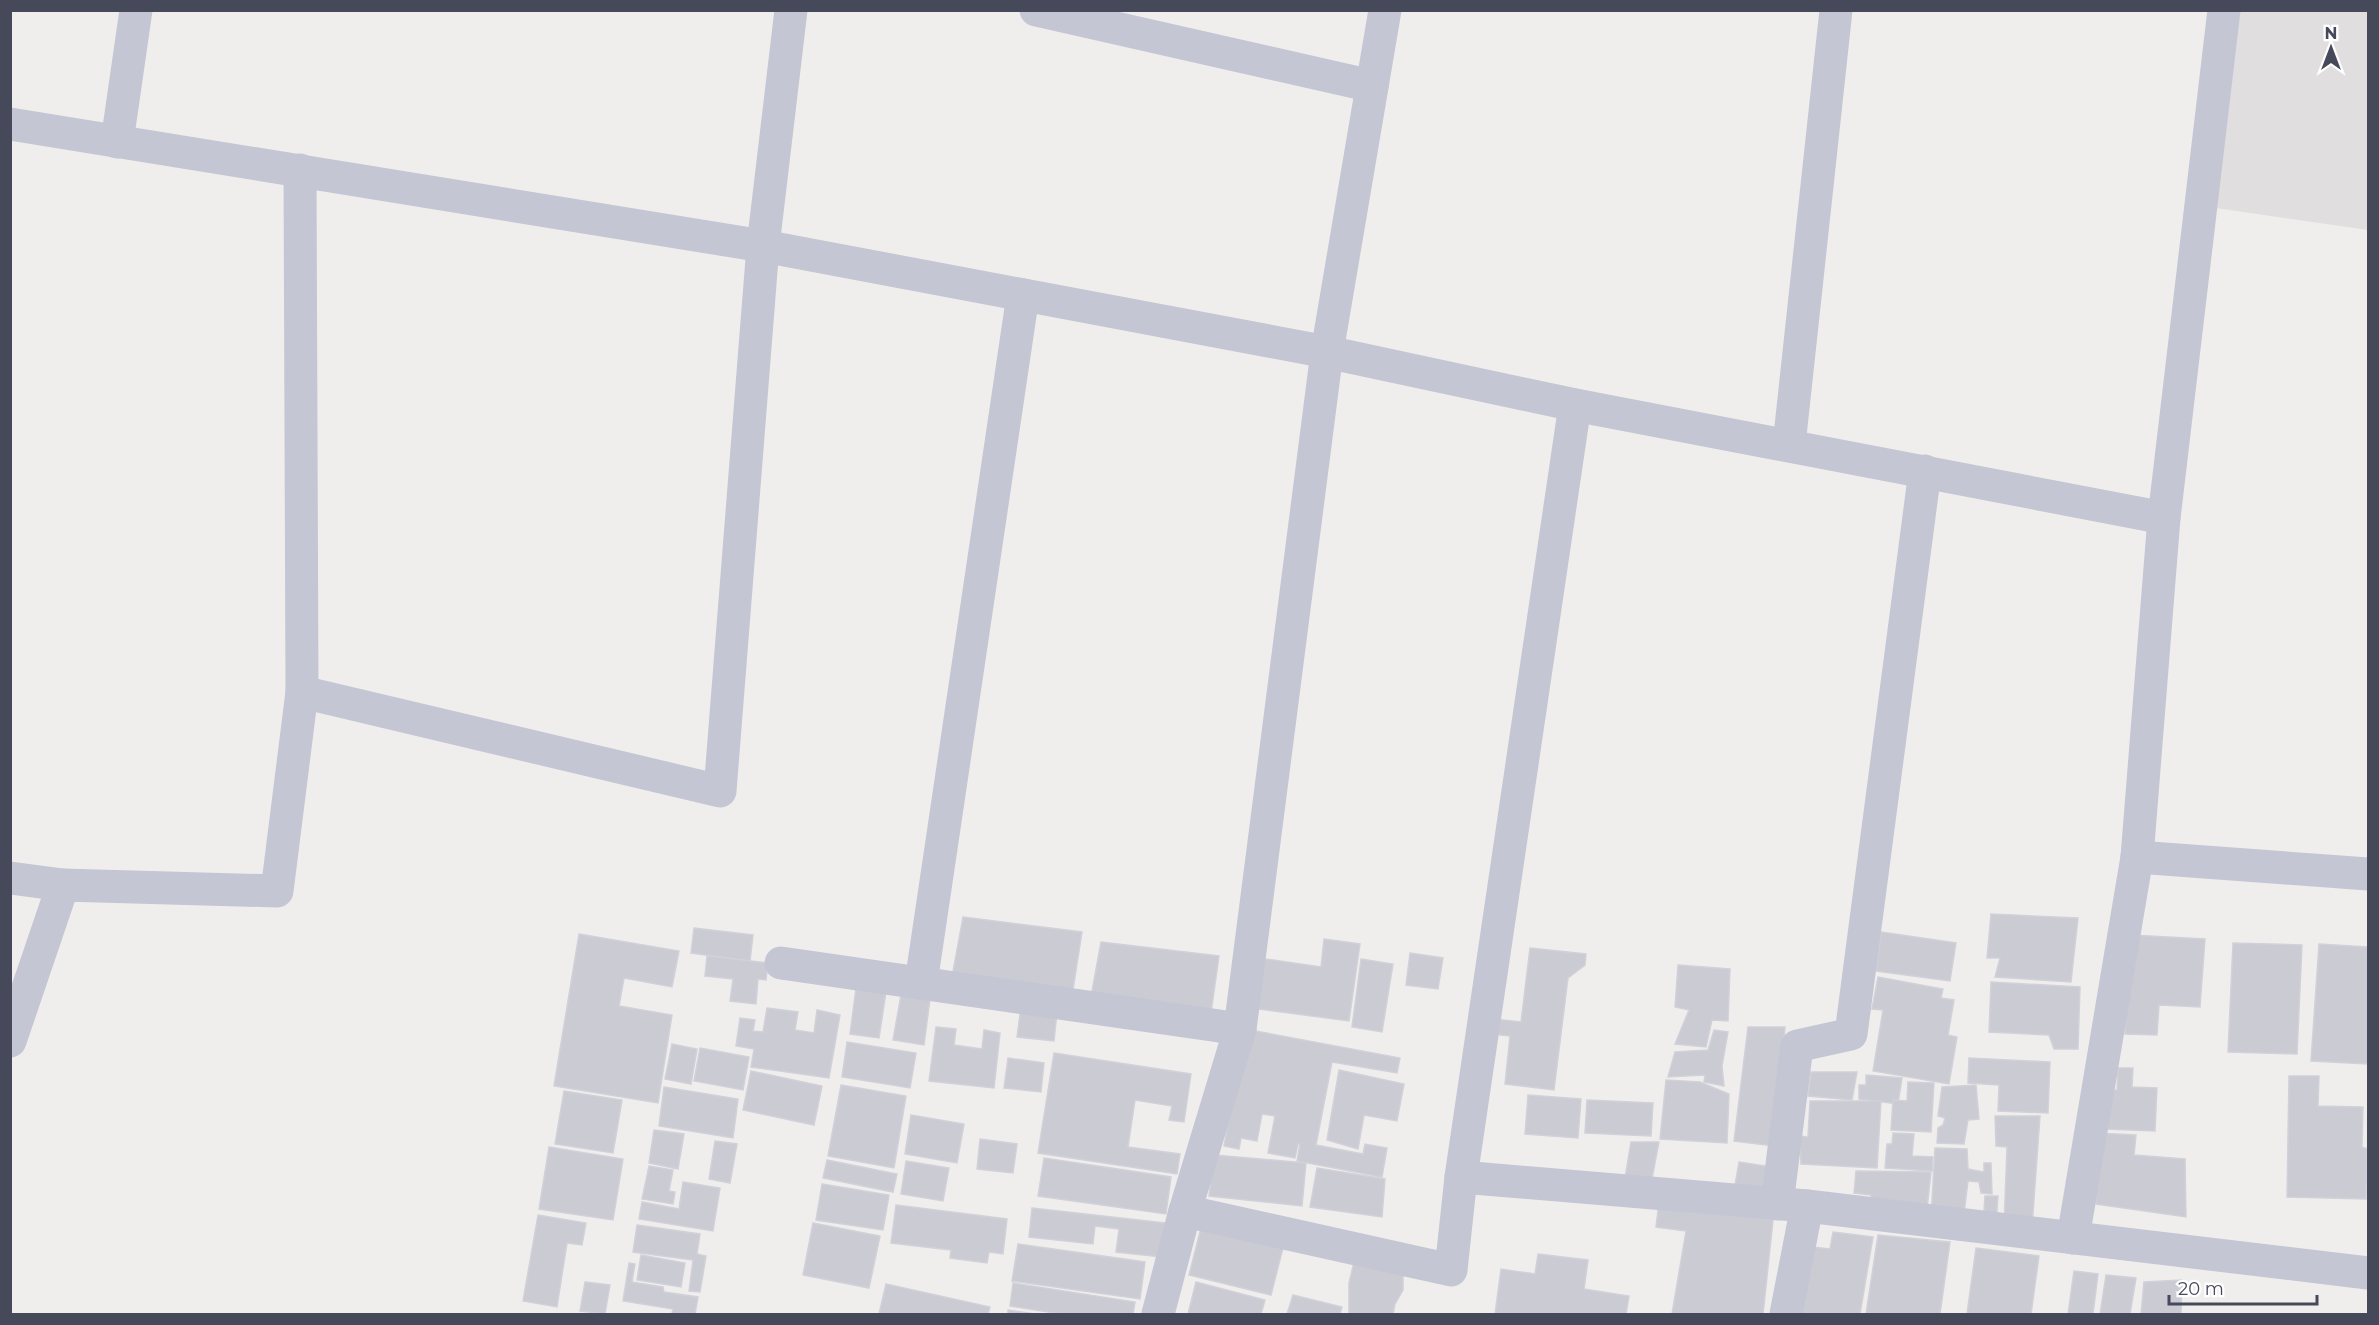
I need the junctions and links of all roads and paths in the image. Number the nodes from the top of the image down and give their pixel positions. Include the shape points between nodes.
1 (136, 10) edge
2 (791, 10) edge
3 (1036, 10) edge
4 (1384, 10) edge
5 (1836, 10) edge
6 (2224, 10) edge
7 (1372, 86) junction
8 (10, 124) edge
9 (117, 142) junction
10 (300, 170) junction
11 (764, 246) junction
12 (1023, 295) junction
13 (1327, 352) junction
14 (1575, 405) junction
15 (1789, 445) junction
16 (1925, 471) junction
17 (2164, 518) junction
18 (302, 692) junction
19 (2137, 857) junction
20 (2368, 874) edge
21 (10, 878) edge
22 (63, 885) junction
23 (781, 963) dead end
24 (921, 983) junction
25 (1240, 1029) junction
26 (10, 1041) edge
27 (1461, 1178) junction
28 (1792, 1205) junction
29 (1185, 1211) junction
30 (2073, 1238) junction
31 (2368, 1273) edge
32 (1158, 1314) edge
33 (1786, 1314) edge

1 - 9 street
2 - 11 street
3 - 7 street
4 - 7 street
5 - 15 street
6 - 17 street
7 - 13 street
8 - 9 street
9 - 10 street
10 - 11 street
10 - 18 street
11 - 12 street
11 - 18 street via 720,791
12 - 13 street
12 - 24 street
13 - 14 street
13 - 25 street
14 - 15 street
14 - 27 street
15 - 16 street
16 - 17 street
16 - 28 street via 1851,1034 1797,1046
17 - 19 street
18 - 22 street via 277,891
19 - 20 street
19 - 30 street
21 - 22 street
22 - 26 street
23 - 24 street
24 - 25 street
25 - 29 street
27 - 28 street
27 - 29 street via 1451,1270
28 - 30 street
28 - 33 street
29 - 32 street
30 - 31 street

